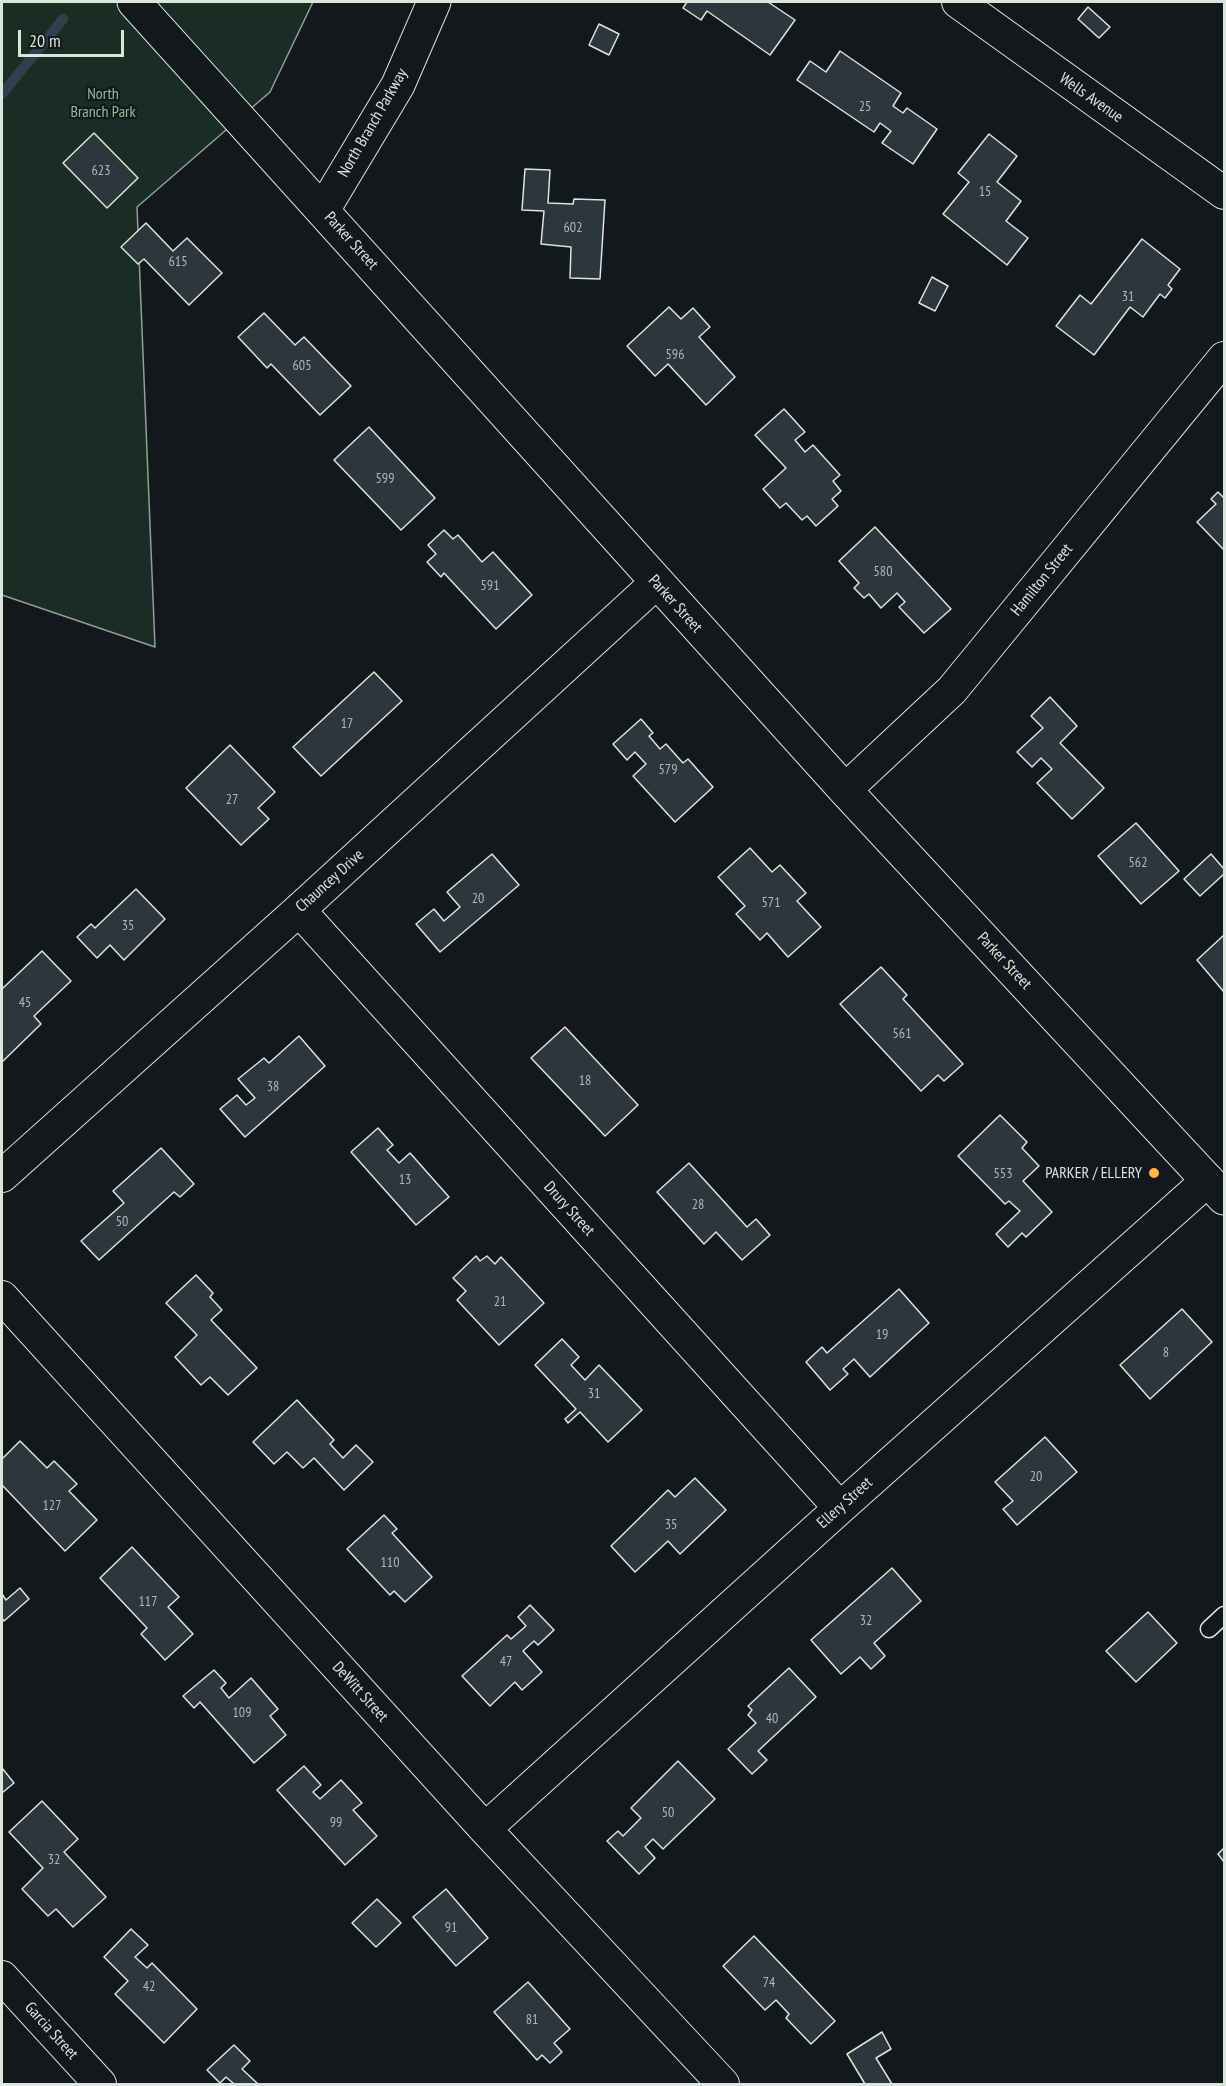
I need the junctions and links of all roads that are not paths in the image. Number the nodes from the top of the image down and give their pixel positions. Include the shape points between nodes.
1 (134, 2) edge
2 (434, 2) edge
3 (958, 2) edge
4 (1224, 193) edge
5 (323, 210) junction
6 (1222, 366) edge
7 (656, 583) junction
8 (845, 790) junction
9 (299, 910) junction
10 (2, 1176) edge
11 (1216, 1189) edge
12 (2, 1297) edge
13 (840, 1508) junction
14 (1224, 1615) edge
15 (1209, 1629) dead end
16 (485, 1829) junction
17 (2, 1977) edge
18 (100, 2085) edge
19 (723, 2085) edge

1 - 5 main road, Parker Street
2 - 5 main road, North Branch Parkway via 398,85
3 - 4 street, Wells Avenue
5 - 7 main road, Parker Street
6 - 8 street, Hamilton Street via 952,690
7 - 8 main road, Parker Street
7 - 9 street, Chauncey Drive
8 - 11 main road, Parker Street
9 - 10 street, Chauncey Drive
9 - 13 street, Drury Street
11 - 13 street, Ellery Street
12 - 16 street, DeWitt Street
13 - 16 street, Ellery Street
14 - 15 lane
16 - 19 street, DeWitt Street
17 - 18 street, Garcia Street

